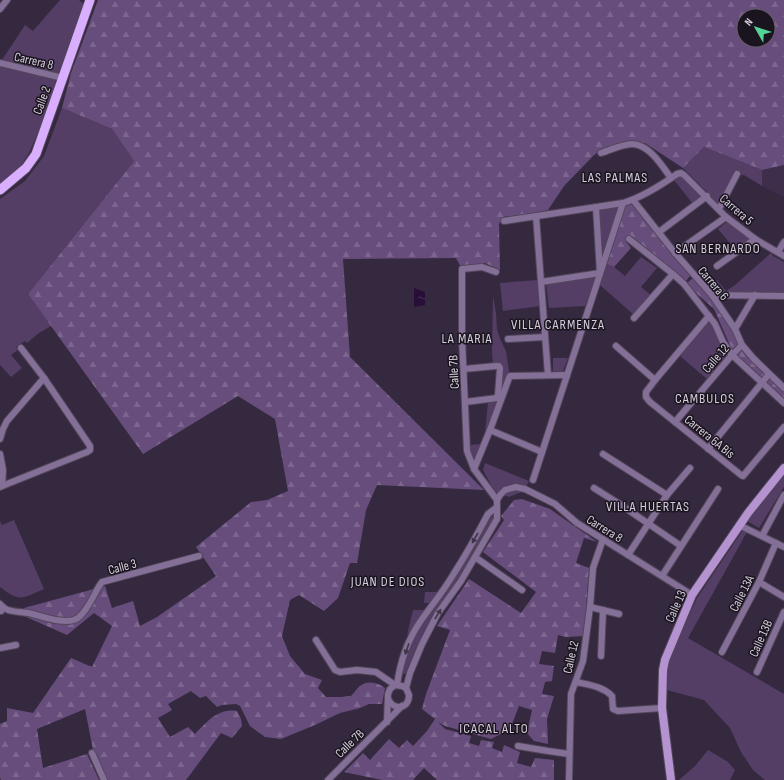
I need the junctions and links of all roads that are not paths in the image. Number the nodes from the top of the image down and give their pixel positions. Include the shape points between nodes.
1 (7, 0) edge
2 (88, 3) edge
3 (0, 9) edge
4 (0, 63) edge
5 (63, 78) junction
6 (601, 153) dead end
7 (737, 174) dead end
8 (671, 178) junction
9 (0, 190) edge
10 (707, 196) junction
11 (633, 200) junction
12 (623, 203) junction
13 (596, 207) junction
14 (719, 210) junction
15 (536, 216) junction
16 (726, 216) junction
17 (504, 221) dead end
18 (658, 232) junction
19 (629, 239) dead end
20 (755, 239) junction
21 (784, 242) edge
22 (675, 253) junction
23 (781, 254) edge
24 (717, 266) dead end
25 (496, 272) dead end
26 (600, 273) junction
27 (673, 274) junction
28 (694, 275) junction
29 (541, 282) junction
30 (684, 284) junction
31 (712, 295) junction
32 (755, 295) junction
33 (784, 296) edge
34 (709, 316) junction
35 (634, 318) dead end
36 (735, 329) junction
37 (545, 336) junction
38 (508, 339) dead end
39 (742, 345) junction
40 (616, 346) dead end
41 (21, 348) dead end
42 (732, 355) junction
43 (464, 369) junction
44 (769, 374) junction
45 (548, 375) junction
46 (567, 375) junction
47 (44, 378) junction
48 (655, 380) junction
49 (762, 384) junction
50 (784, 388) edge
51 (465, 402) junction
52 (784, 403) edge
53 (675, 422) junction
54 (784, 427) edge
55 (490, 430) junction
56 (0, 439) edge
57 (708, 449) junction
58 (542, 452) junction
59 (0, 454) edge
60 (603, 454) dead end
61 (690, 468) dead end
62 (784, 468) edge
63 (474, 469) junction
64 (533, 480) dead end
65 (1, 486) edge
66 (594, 488) dead end
67 (718, 490) dead end
68 (784, 495) edge
69 (667, 496) junction
70 (497, 500) junction
71 (497, 507) junction
72 (649, 523) junction
73 (739, 525) junction
74 (762, 536) junction
75 (603, 539) junction
76 (776, 543) junction
77 (682, 546) junction
78 (784, 547) edge
79 (628, 555) junction
80 (200, 556) dead end
81 (475, 557) junction
82 (662, 576) junction
83 (759, 582) junction
84 (522, 590) dead end
85 (692, 595) junction
86 (784, 597) edge
87 (590, 607) junction
88 (0, 609) edge
89 (603, 610) junction
90 (784, 612) edge
91 (619, 614) dead end
92 (316, 640) dead end
93 (16, 645) dead end
94 (0, 648) edge
95 (722, 652) dead end
96 (601, 656) dead end
97 (757, 672) dead end
98 (576, 682) junction
99 (396, 685) junction
100 (406, 688) junction
101 (388, 699) junction
102 (402, 706) junction
103 (662, 708) junction
104 (387, 722) junction
105 (518, 746) dead end
106 (92, 753) dead end
107 (569, 754) junction
108 (104, 780) edge
109 (328, 780) edge
110 (568, 780) edge
111 (671, 780) edge

1 - 3 street
2 - 5 main road, Calle 2
4 - 5 street, Carrera 8
5 - 9 main road, Calle 2 via 36,154 26,168
6 - 8 street via 632,144 643,146
7 - 14 street
8 - 10 street, Carrera 5 via 684,174
8 - 11 street
10 - 14 street, Carrera 5
10 - 18 street
11 - 12 street
11 - 18 street, Carrera 6
12 - 13 street
12 - 26 street
13 - 15 street
13 - 26 street
14 - 16 street, Carrera 5
15 - 17 street
15 - 29 street
16 - 20 street, Carrera 5
16 - 22 street
18 - 22 street, Carrera 6
19 - 27 street, Carrera 6
20 - 23 street, Carrera 5
20 - 24 street
21 - 23 street
22 - 28 street, Carrera 6
25 - 43 street, Calle 7B via 482,267 462,269
26 - 29 street
26 - 46 street
27 - 30 street, Carrera 6
27 - 35 street
28 - 30 street
28 - 31 street, Carrera 6
29 - 37 street
30 - 34 street, Carrera 6
31 - 32 street
31 - 36 street, Carrera 6
32 - 33 street
32 - 36 street
34 - 42 street, Carrera 6
34 - 48 street
36 - 39 street, Carrera 6
37 - 38 street
37 - 45 street
39 - 42 street, Calle 12
39 - 44 street, Carrera 6
40 - 48 street
41 - 47 street
42 - 49 street, Carrera 6
42 - 53 street, Calle 12
43 - 51 street, Calle 7B
43 - 51 street via 496,366 500,368 497,398
44 - 49 street
44 - 50 street, Carrera 6
45 - 46 street
45 - 55 street via 510,376
46 - 58 street
47 - 56 street via 7,421
47 - 65 street via 90,446 90,450
48 - 53 street, Carrera 6A Bis via 646,392 646,397
49 - 52 street, Carrera 6
49 - 57 street
51 - 63 street, Calle 7B via 467,451
53 - 57 street, Carrera 6A Bis
54 - 57 street, Carrera 6A Bis via 743,476
55 - 58 street
55 - 63 street
58 - 64 street
59 - 65 street via 3,470
60 - 69 street
61 - 69 street
62 - 73 main road, Calle 13
63 - 70 street, Calle 7B
66 - 72 street
67 - 77 street
68 - 74 street
69 - 72 street
70 - 71 street
70 - 75 street, Carrera 8 via 505,490 516,487 525,489 555,504 576,523
71 - 81 street via 497,519
71 -> 99 street via 488,514 453,576 419,623 410,639
72 - 77 street
72 - 79 street
73 - 74 street
73 - 85 main road, Calle 13
74 - 76 street
75 - 79 street, Carrera 8
75 - 87 street, Calle 12 via 593,568
76 - 78 street
76 - 83 street, Calle 13A
77 - 82 street
79 - 82 street, Carrera 8
80 - 88 street, Calle 3 via 102,582 86,611 76,619 64,621
81 - 84 street
100 -> 81 street via 422,644 438,613
82 - 85 street, Carrera 8
83 - 86 street
83 - 95 street, Calle 13A
85 - 103 main road, Calle 13 via 664,660
87 - 89 street
87 - 98 street, Calle 12 via 583,661
89 - 91 street
89 - 96 street
90 - 97 street, Calle 13B
92 - 99 street via 335,670 376,672
93 - 94 street
98 - 103 street via 607,691 612,696 613,709 618,711
98 - 107 street, Calle 12 via 571,694
99 - 100 street
99 - 101 street via 389,691
100 - 102 street via 410,694
101 - 102 street via 393,706
101 - 104 street
102 - 104 street, Calle 7B
103 - 111 main road, Calle 13
104 - 109 street, Calle 7B
105 - 107 street
106 - 108 street
107 - 110 street, Calle 12

